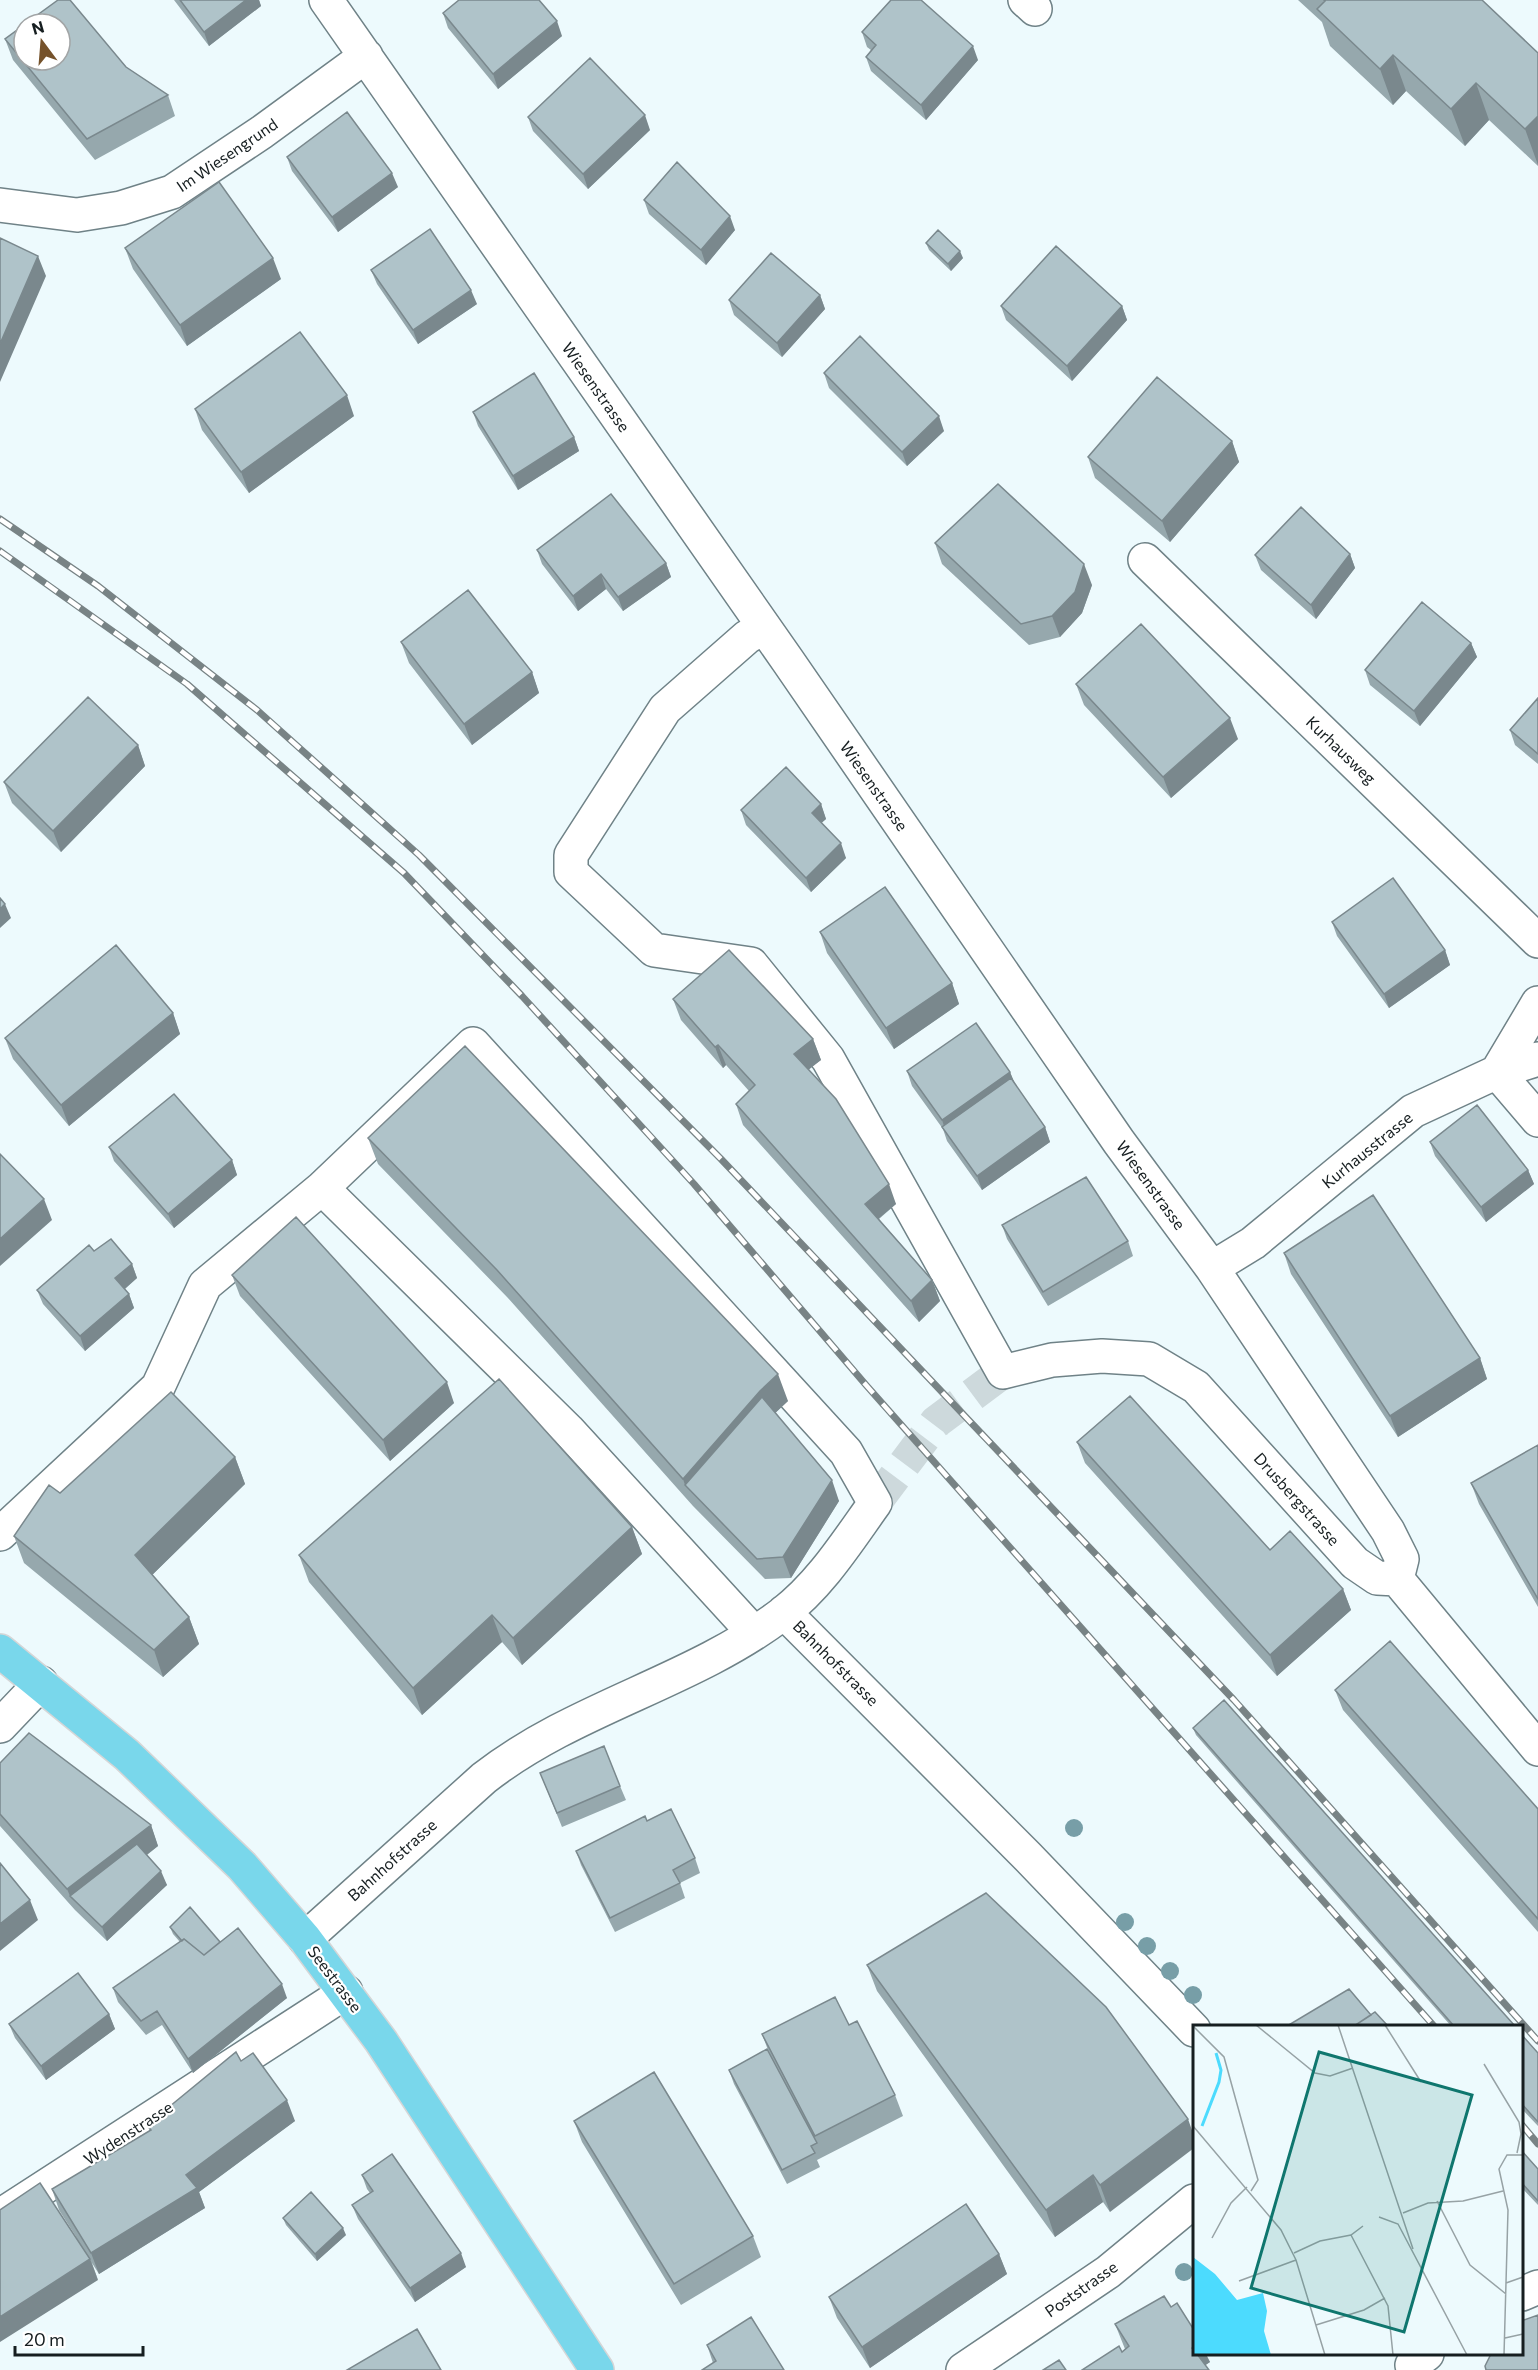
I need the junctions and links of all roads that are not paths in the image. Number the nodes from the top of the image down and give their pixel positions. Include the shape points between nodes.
1 (326, 0) edge
2 (366, 56) junction
3 (0, 205) edge
4 (1145, 560) dead end
5 (764, 627) junction
6 (1538, 941) edge
7 (1538, 1003) edge
8 (1538, 1059) edge
9 (1497, 1072) junction
10 (1538, 1120) edge
11 (322, 1188) junction
12 (1212, 1268) junction
13 (0, 1534) edge
14 (1397, 1579) junction
15 (784, 1612) junction
16 (754, 1633) junction
17 (0, 1651) edge
18 (41, 1683) junction
19 (0, 1726) edge
20 (1538, 1749) edge
21 (305, 1939) junction
22 (346, 1992) junction
23 (1193, 2029) edge
24 (1193, 2202) edge
25 (0, 2216) edge
26 (1538, 2288) edge
27 (1523, 2293) edge
28 (597, 2370) edge
29 (963, 2370) edge

1 - 2 street, Wiesenstrasse
2 - 3 street, Im Wiesengrund via 172,192 121,208 77,215
2 - 5 street, Wiesenstrasse
4 - 6 street, Kurhausweg
5 - 12 street, Wiesenstrasse via 1119,1142
5 - 14 street, Drusbergstrasse via 747,637 665,709 571,855 571,872 654,951 752,964 828,1059 1003,1372 1072,1358 1149,1359 1196,1387 1355,1563 1377,1578
7 - 9 street
8 - 9 street, Kurhausstrasse
9 - 10 street
9 - 12 street, Kurhausstrasse via 1413,1111 1254,1243
11 - 13 street via 205,1286 158,1387
11 - 15 street via 473,1044 846,1452 876,1503 826,1572
11 - 16 street via 568,1430
12 - 14 street, Wiesenstrasse via 1388,1531 1402,1559
14 - 20 street
15 - 16 street, Bahnhofstrasse
15 - 23 street, Bahnhofstrasse
16 - 21 street, Bahnhofstrasse via 710,1659 516,1753
17 - 18 main road, Seestrasse
18 - 19 street
18 - 21 main road, Seestrasse via 127,1755 242,1866
21 - 22 main road, Seestrasse
22 - 25 street, Wydenstrasse
22 - 28 main road, Seestrasse
24 - 29 street, Poststrasse via 1108,2272
26 - 27 street

